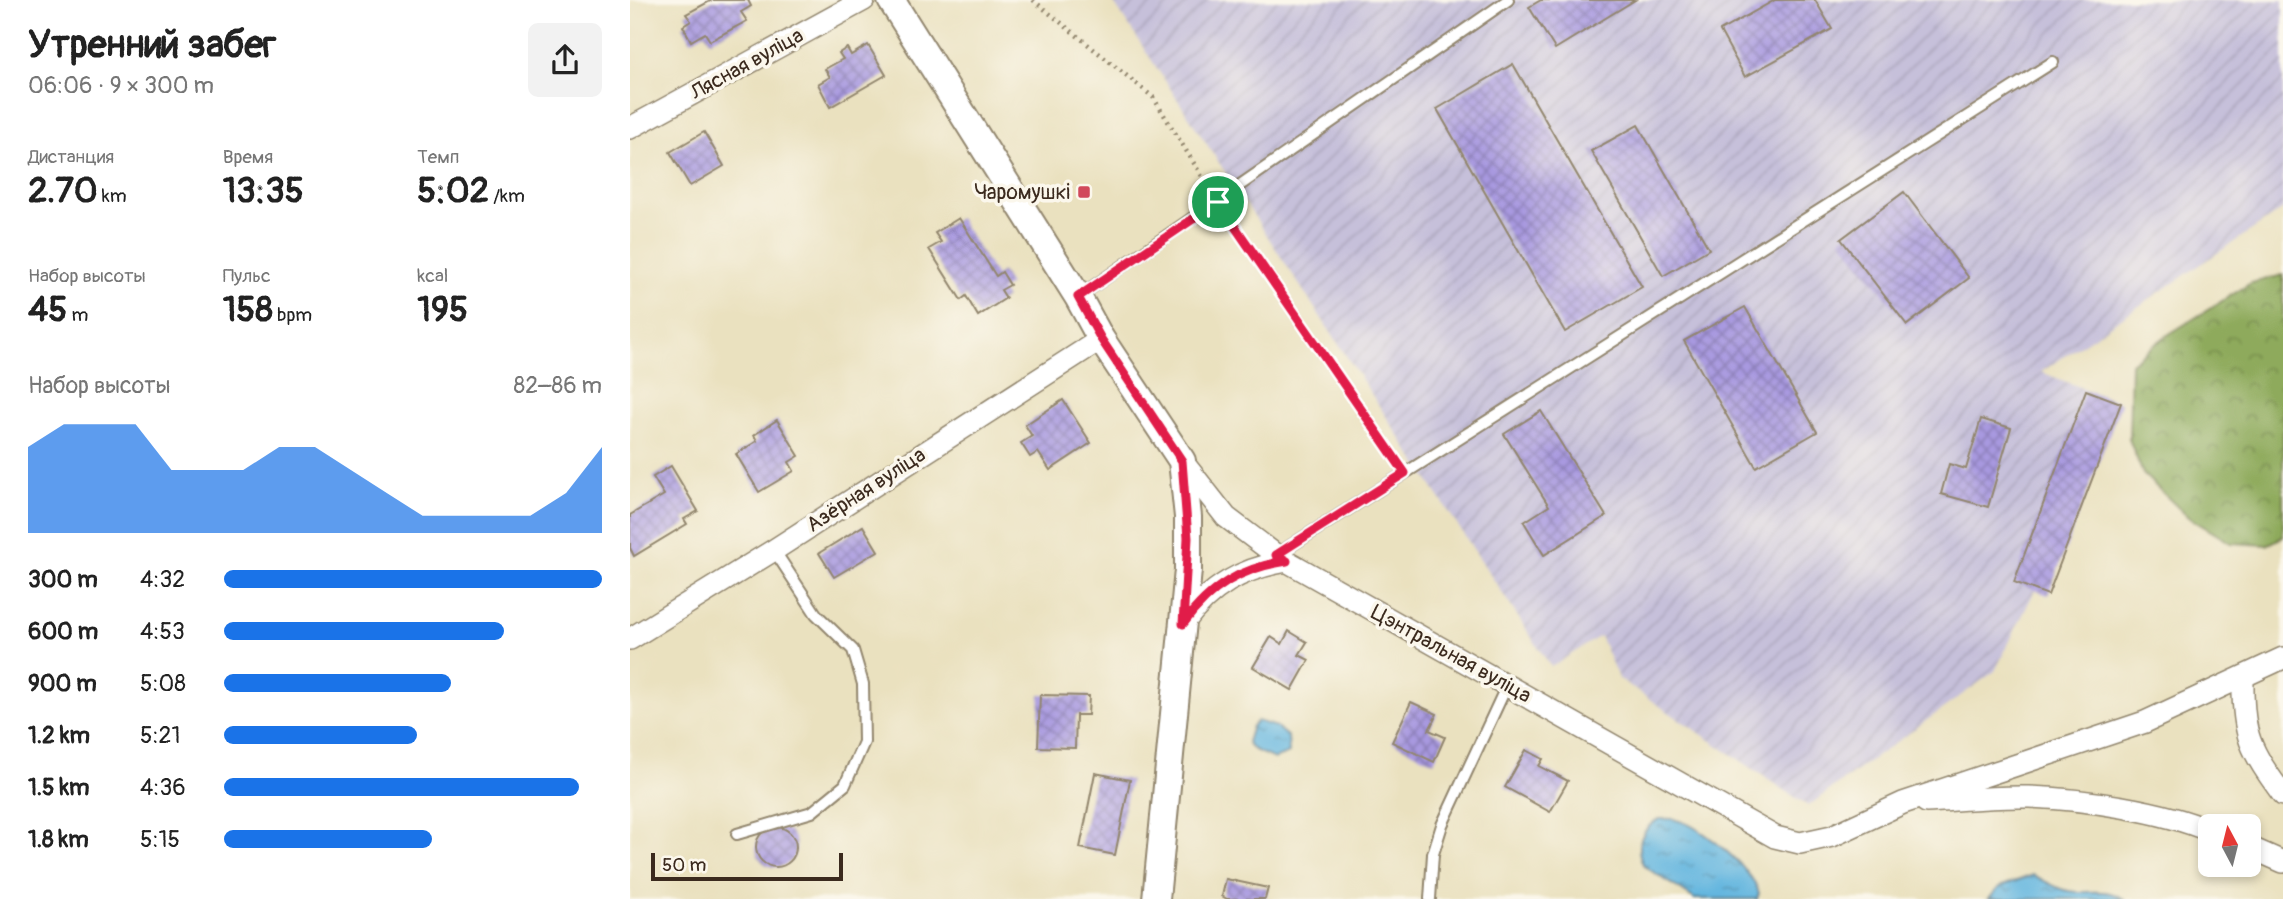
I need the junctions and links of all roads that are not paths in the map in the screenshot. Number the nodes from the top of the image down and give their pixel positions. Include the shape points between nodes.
1 (864, 0) edge
2 (891, 0) edge
3 (1508, 0) edge
4 (2053, 62) dead end
5 (630, 128) edge
6 (1078, 297) junction
7 (1101, 339) junction
8 (1182, 461) junction
9 (774, 550) junction
10 (1281, 558) junction
11 (1183, 624) junction
12 (630, 639) edge
13 (2283, 658) edge
14 (2243, 679) junction
15 (1507, 685) junction
16 (2283, 795) edge
17 (1903, 803) junction
18 (2198, 826) edge
19 (737, 834) dead end
20 (2261, 852) edge
21 (2283, 862) edge
22 (1156, 899) edge
23 (1430, 899) edge

1 - 5 street, Лясная вуліца
2 - 6 street, Цэнтральная вуліца
3 - 6 lane
4 - 10 lane via 1405,473
6 - 7 street, Цэнтральная вуліца
7 - 8 street, Цэнтральная вуліца
7 - 9 street, Азёрная вуліца
8 - 10 street, Цэнтральная вуліца via 1226,517
8 - 11 street, Цэнтральная вуліца via 1188,528
9 - 12 street, Азёрная вуліца
9 - 19 lane via 816,614 853,650 863,684 864,742 845,785 811,812
10 - 11 street via 1233,576 1206,596
10 - 15 street, Цэнтральная вуліца
11 - 22 street, Цэнтральная вуліца
13 - 14 street, Цэнтральная вуліца
14 - 16 street via 2242,720 2249,745
14 - 17 street, Цэнтральная вуліца via 2145,722
15 - 17 street, Цэнтральная вуліца via 1775,836 1800,843 1832,836
15 - 23 lane via 1442,825 1433,854
17 - 18 street via 2029,797 2110,807
20 - 21 street

